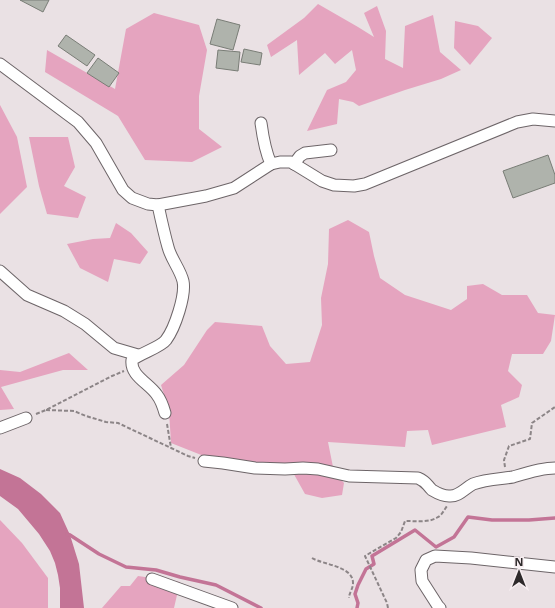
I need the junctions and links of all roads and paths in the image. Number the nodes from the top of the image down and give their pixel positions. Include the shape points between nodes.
1 (0, 64) edge
2 (555, 121) edge
3 (261, 123) dead end
4 (330, 150) dead end
5 (271, 164) junction
6 (294, 164) junction
7 (158, 205) junction
8 (0, 271) edge
9 (138, 355) junction
10 (132, 367) junction
11 (555, 407) edge
12 (165, 413) joint
13 (26, 418) dead end
14 (0, 428) edge
15 (172, 448) junction
16 (204, 461) joint
17 (555, 468) edge
18 (507, 478) junction
19 (455, 496) junction
20 (312, 558) dead end
21 (555, 566) edge
22 (152, 579) dead end
23 (349, 598) dead end
24 (232, 608) edge
25 (388, 608) edge
26 (440, 608) edge

1 - 7 street via 78,122 96,143 123,190 132,198
2 - 6 street via 533,119 517,122 365,184 354,186 334,185 322,181
3 - 5 street via 262,137
4 - 6 street via 305,153
5 - 6 street
5 - 7 street via 234,188
7 - 9 street via 168,249 183,281 183,290 176,320 166,340
8 - 9 street via 27,295 69,314 114,348
9 - 10 street via 132,360
10 - 12 street via 157,394
10 - 15 path via 46,410 74,411 106,422 118,423
11 - 18 path via 532,423 530,439 509,446 504,460
12 - 15 path
13 - 14 street
15 - 16 path
16 - 19 street via 255,468 318,469 349,476 418,478 440,494
17 - 18 street
18 - 19 street via 473,484
19 - 25 path via 440,516 430,520 405,521 396,538 365,556
20 - 23 path via 349,572 353,584
21 - 26 street via 435,556 426,560 421,570 422,581
22 - 24 street

